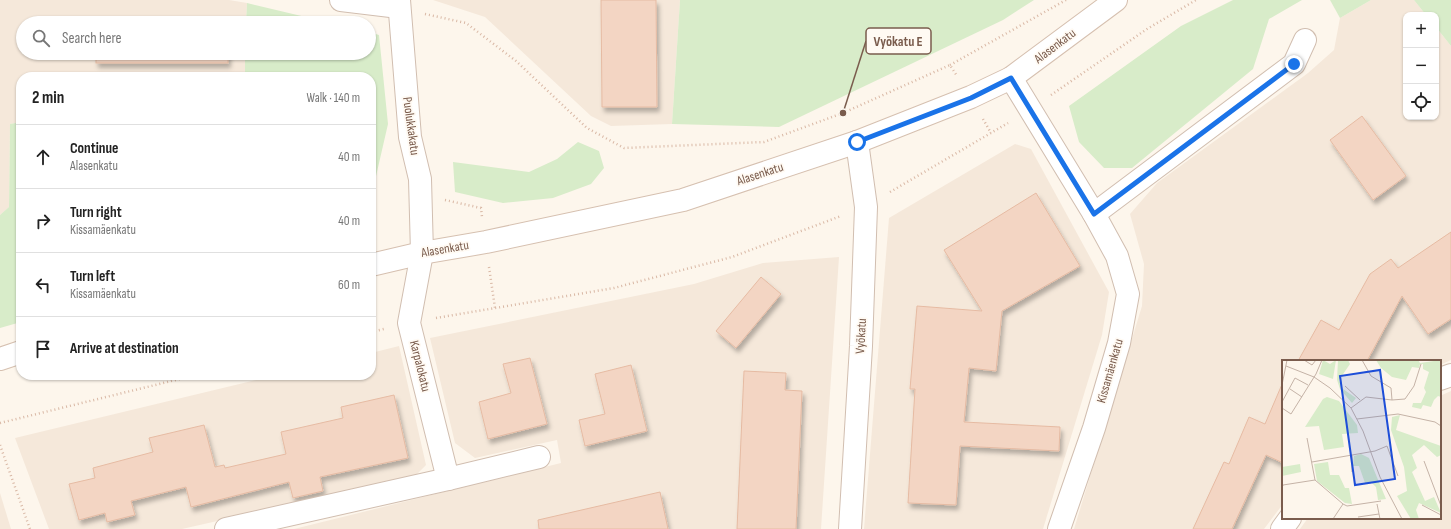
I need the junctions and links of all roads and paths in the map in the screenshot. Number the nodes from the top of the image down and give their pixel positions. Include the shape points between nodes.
1 (341, 0) edge
2 (1066, 0) edge
3 (1116, 0) edge
4 (1196, 0) edge
5 (399, 4) edge
6 (1305, 40) dead end
7 (950, 65) junction
8 (1011, 78) junction
9 (971, 98) junction
10 (1030, 110) junction
11 (991, 133) junction
12 (857, 142) junction
13 (866, 207) junction
14 (1094, 214) junction
15 (422, 253) junction
16 (376, 264) edge
17 (409, 323) junction
18 (376, 331) edge
19 (16, 354) edge
20 (0, 359) edge
21 (1451, 375) edge
22 (1441, 379) edge
23 (176, 380) edge
24 (0, 423) edge
25 (0, 445) edge
26 (540, 457) dead end
27 (448, 478) junction
28 (1289, 519) edge
29 (30, 529) edge
30 (226, 529) edge
31 (850, 529) edge
32 (1059, 529) edge
33 (1282, 529) edge

1 - 5 street
2 - 7 path
3 - 8 street, Alasenkatu
4 - 10 path via 1147,29
5 - 7 path via 466,23 516,61 587,128 624,148 764,142 843,113
5 - 15 street, Puolukkakatu via 410,137 420,179
6 - 14 street via 1294,64
7 - 9 path
8 - 9 street, Alasenkatu
8 - 10 street, Kissamäenkatu
9 - 11 path
9 - 12 street, Alasenkatu
10 - 11 path
10 - 14 street, Kissamäenkatu
11 - 13 path
12 - 13 street, Vyökatu
12 - 15 street, Alasenkatu via 683,200
13 - 17 path via 732,257 614,288
13 - 31 street, Vyökatu
14 - 32 street, Kissamäenkatu via 1117,256 1128,294 1111,371
15 - 16 street, Alasenkatu
15 - 17 street, Karpalokatu
17 - 18 path
17 - 27 street, Karpalokatu
19 - 20 street
21 - 22 street
23 - 24 path
25 - 29 path
26 - 27 street
27 - 30 street
28 - 33 street

